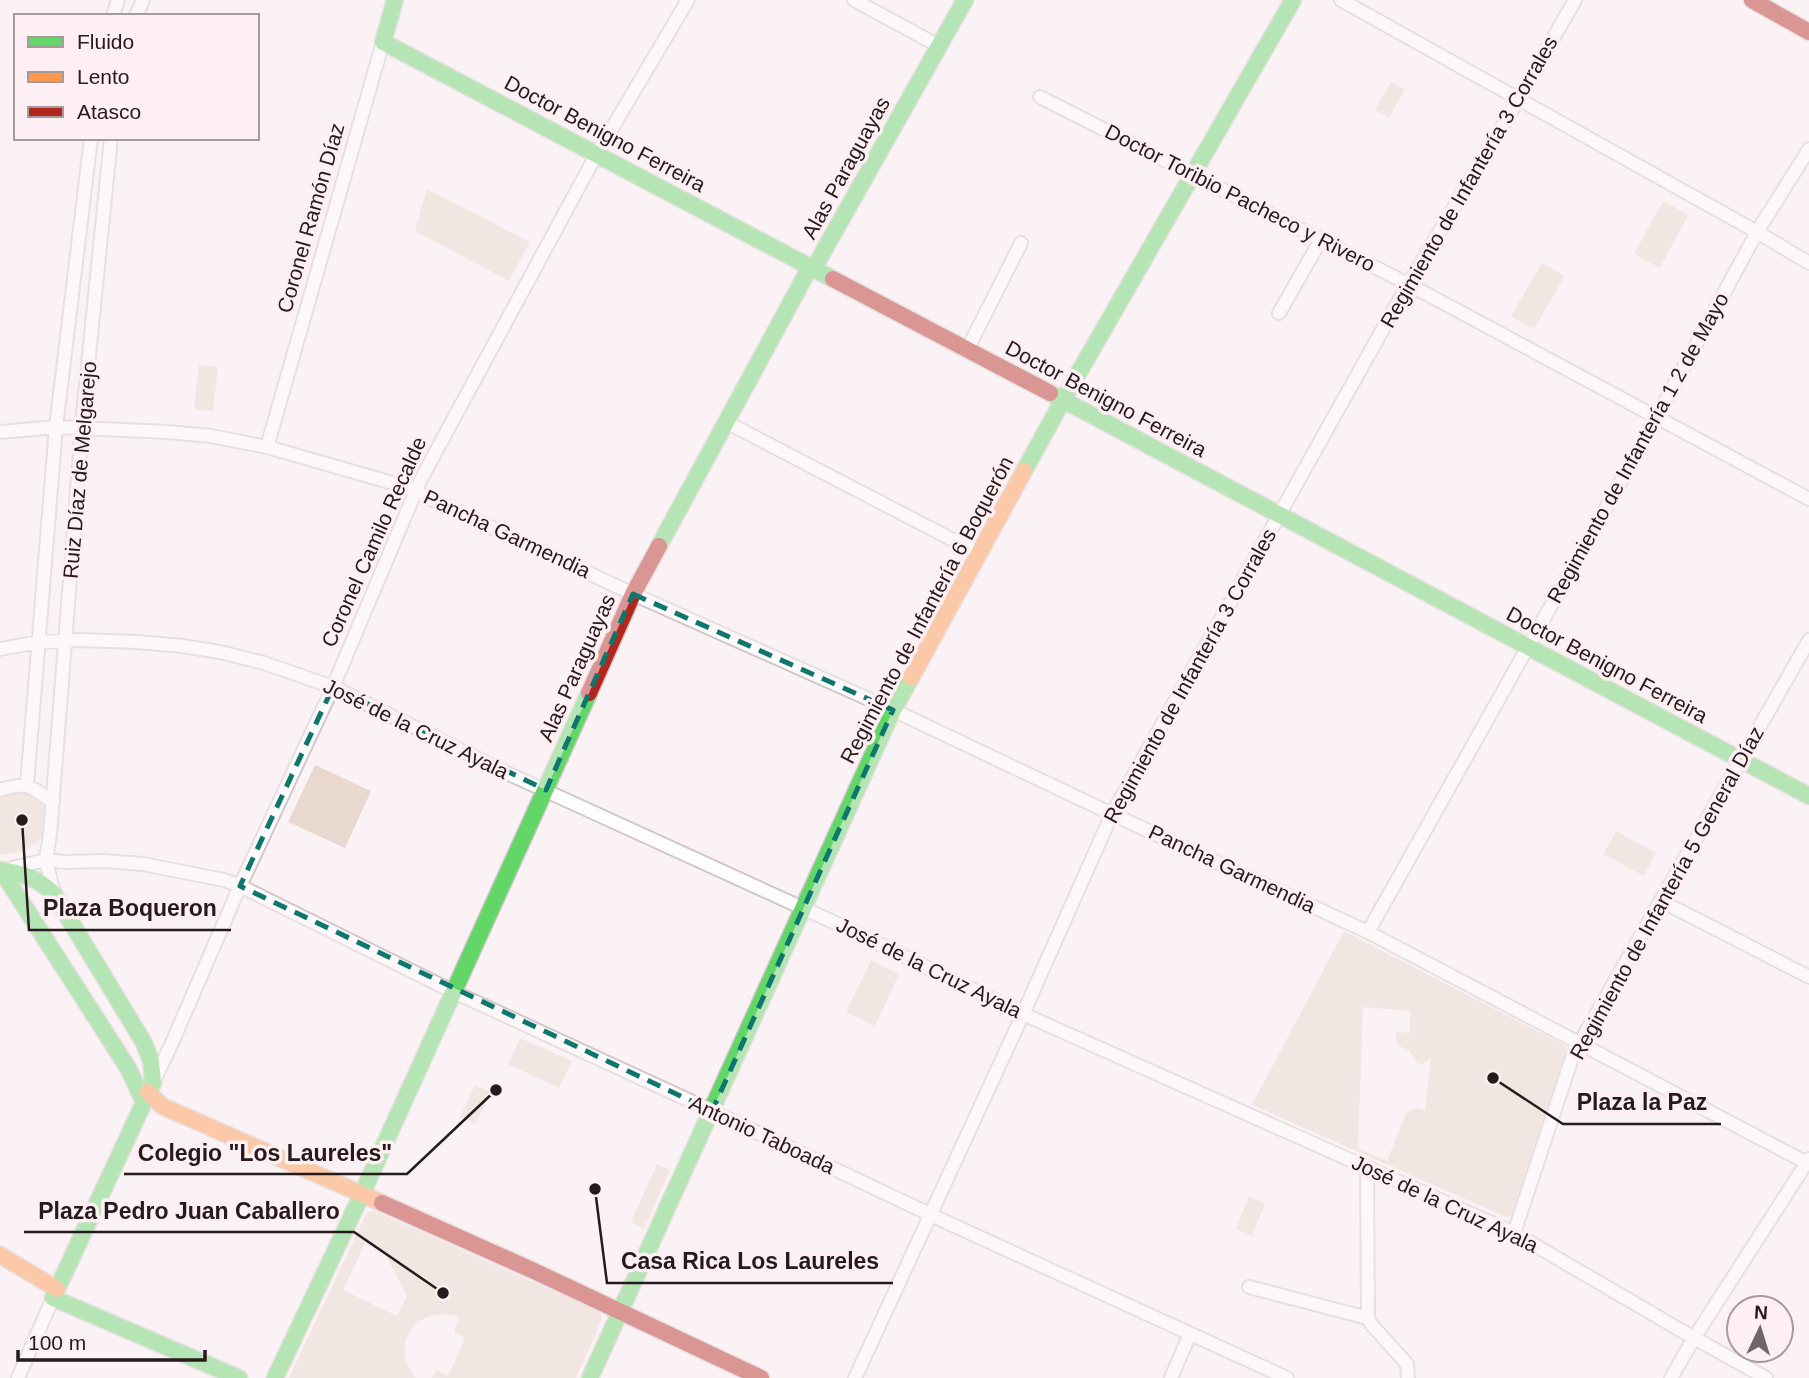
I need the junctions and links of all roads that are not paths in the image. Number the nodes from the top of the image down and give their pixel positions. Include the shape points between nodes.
1 (395, 0) edge
2 (688, 0) edge
3 (854, 0) edge
4 (965, 0) edge
5 (1293, 0) edge
6 (1341, 0) edge
7 (1575, 0) edge
8 (1752, 0) edge
9 (1809, 32) edge
10 (383, 42) junction
11 (939, 46) junction
12 (1040, 97) dead end
13 (1518, 100) junction
14 (90, 142) edge
15 (110, 143) edge
16 (1809, 149) edge
17 (597, 153) junction
18 (1192, 173) junction
19 (1757, 232) junction
20 (1322, 238) junction
21 (1021, 243) dead end
22 (1809, 263) edge
23 (814, 268) junction
24 (1408, 284) junction
25 (1279, 313) dead end
26 (967, 350) junction
27 (1063, 400) junction
28 (1657, 417) junction
29 (726, 422) junction
30 (56, 427) junction
31 (83, 428) junction
32 (0, 432) edge
33 (267, 447) junction
34 (415, 491) junction
35 (1809, 499) edge
36 (1279, 514) junction
37 (978, 553) junction
38 (633, 594) junction
39 (66, 640) junction
40 (1809, 640) edge
41 (39, 642) junction
42 (1528, 646) junction
43 (0, 649) edge
44 (333, 687) junction
45 (893, 710) junction
46 (1741, 760) junction
47 (27, 784) junction
48 (0, 790) edge
49 (546, 790) junction
50 (1809, 796) edge
51 (52, 802) junction
52 (1112, 814) junction
53 (46, 860) junction
54 (0, 870) edge
55 (240, 886) junction
56 (54, 894) junction
57 (1661, 901) junction
58 (802, 908) junction
59 (1368, 932) junction
60 (1809, 977) edge
61 (454, 992) junction
62 (1023, 1014) junction
63 (1579, 1044) junction
64 (148, 1092) junction
65 (712, 1111) junction
66 (1808, 1162) edge
67 (1367, 1167) junction
68 (362, 1194) junction
69 (931, 1214) junction
70 (1514, 1233) junction
71 (0, 1255) edge
72 (1249, 1286) dead end
73 (55, 1294) junction
74 (620, 1311) junction
75 (1368, 1318) junction
76 (1190, 1334) junction
77 (1694, 1338) junction
78 (18, 1378) edge
79 (239, 1378) edge
80 (275, 1378) edge
81 (590, 1378) edge
82 (761, 1378) edge
83 (855, 1378) edge
84 (1171, 1378) edge
85 (1287, 1378) edge
86 (1408, 1378) edge
87 (1671, 1378) edge
88 (1766, 1378) edge

1 - 10 street, Coronel Ramón Díaz
2 - 17 street, Coronel Camilo Recalde
3 - 11 street
4 - 11 street, Alas Paraguayas
5 - 18 street, Regimiento de Infantería 6 Boquerón
6 - 13 street
7 - 13 street, Regimiento de Infantería 3 Corrales
8 - 9 street
10 - 17 street, Doctor Benigno Ferreira
10 - 33 street, Coronel Ramón Díaz
11 - 23 street, Alas Paraguayas
12 - 18 street, Doctor Toribio Pacheco y Rivero
13 - 19 street
13 - 24 street, Regimiento de Infantería 3 Corrales
14 - 15 street
14 - 30 street, Ruiz Díaz de Melgarejo
15 - 31 street, Ruiz Díaz de Melgarejo
16 - 19 street, Regimiento de Infantería 1 2 de Mayo
17 - 23 street, Doctor Benigno Ferreira
17 - 34 street, Coronel Camilo Recalde
18 - 20 street, Doctor Toribio Pacheco y Rivero
18 - 27 street, Regimiento de Infantería 6 Boquerón
19 - 22 street
19 - 28 street, Regimiento de Infantería 1 2 de Mayo
20 - 24 street, Doctor Toribio Pacheco y Rivero
20 - 25 street
21 - 26 street
23 - 26 street, Doctor Benigno Ferreira
23 - 29 street, Alas Paraguayas via 808,271
24 - 28 street, Doctor Toribio Pacheco y Rivero
24 - 36 street, Regimiento de Infantería 3 Corrales
26 - 27 street, Doctor Benigno Ferreira
27 - 36 street, Doctor Benigno Ferreira
27 - 37 street, Regimiento de Infantería 6 Boquerón
28 - 35 street, Doctor Toribio Pacheco y Rivero
28 - 42 street, Regimiento de Infantería 1 2 de Mayo
29 - 37 street
29 - 38 street, Alas Paraguayas
30 - 31 street, Pancha Garmendia
30 - 32 street, Pancha Garmendia
30 - 41 street, Ruiz Díaz de Melgarejo
31 - 33 street, Pancha Garmendia via 211,436
31 - 39 street, Ruiz Díaz de Melgarejo
33 - 34 street, Pancha Garmendia
34 - 38 street, Pancha Garmendia
34 - 44 street, Coronel Camilo Recalde
36 - 42 street, Doctor Benigno Ferreira
36 - 52 street, Regimiento de Infantería 3 Corrales
37 - 45 street, Regimiento de Infantería 6 Boquerón
38 - 45 street, Pancha Garmendia
38 - 49 street, Alas Paraguayas
39 - 41 street, José de la Cruz Ayala
39 - 44 street, José de la Cruz Ayala via 138,642 220,652
39 - 51 street, Ruiz Díaz de Melgarejo
40 - 46 street, Regimiento de Infantería 5 General Díaz
41 - 43 street, José de la Cruz Ayala
41 - 47 street, Ruiz Díaz de Melgarejo
42 - 46 street, Doctor Benigno Ferreira
42 - 59 street, Regimiento de Infantería 1 2 de Mayo
44 - 49 street, José de la Cruz Ayala
44 - 55 street, Coronel Camilo Recalde
45 - 52 street, Pancha Garmendia
45 - 58 street, Regimiento de Infantería 6 Boquerón
46 - 50 street, Doctor Benigno Ferreira
46 - 57 street, Regimiento de Infantería 5 General Díaz
47 - 48 street
47 - 51 street
49 - 58 street, José de la Cruz Ayala
49 - 61 street, Alas Paraguayas
51 - 53 street, Ruiz Díaz de Melgarejo
52 - 59 street, Pancha Garmendia
52 - 62 street, Regimiento de Infantería 3 Corrales
53 - 54 street, Antonio Taboada
53 - 55 street, Antonio Taboada via 143,864
53 - 56 street, Ruiz Díaz de Melgarejo
54 - 56 street via 38,878
54 - 64 street
55 - 61 street, Antonio Taboada
55 - 64 street, Coronel Camilo Recalde
56 - 64 street via 145,1043 151,1061
57 - 60 street
57 - 63 street, Regimiento de Infantería 5 General Díaz
58 - 62 street, José de la Cruz Ayala
58 - 65 street, Regimiento de Infantería 6 Boquerón
59 - 63 street, Pancha Garmendia
61 - 65 street, Antonio Taboada
61 - 68 street, Alas Paraguayas
62 - 67 street, José de la Cruz Ayala
62 - 69 street, Regimiento de Infantería 3 Corrales
63 - 66 street, Pancha Garmendia
63 - 70 street, Regimiento de Infantería 5 General Díaz
64 - 68 street via 162,1106
64 - 73 street, Coronel Camilo Recalde
65 - 69 street, Antonio Taboada
65 - 74 street, Regimiento de Infantería 6 Boquerón
66 - 77 street
67 - 70 street, José de la Cruz Ayala
67 - 75 street
68 - 74 street
68 - 80 street, Alas Paraguayas
69 - 76 street, Antonio Taboada
69 - 83 street, Regimiento de Infantería 3 Corrales
70 - 77 street, José de la Cruz Ayala
71 - 73 street
72 - 75 street
73 - 78 street, Coronel Camilo Recalde
73 - 79 street
74 - 81 street, Regimiento de Infantería 6 Boquerón
74 - 82 street
75 - 86 street via 1407,1364
76 - 84 street
76 - 85 street, Antonio Taboada
77 - 87 street
77 - 88 street, José de la Cruz Ayala

